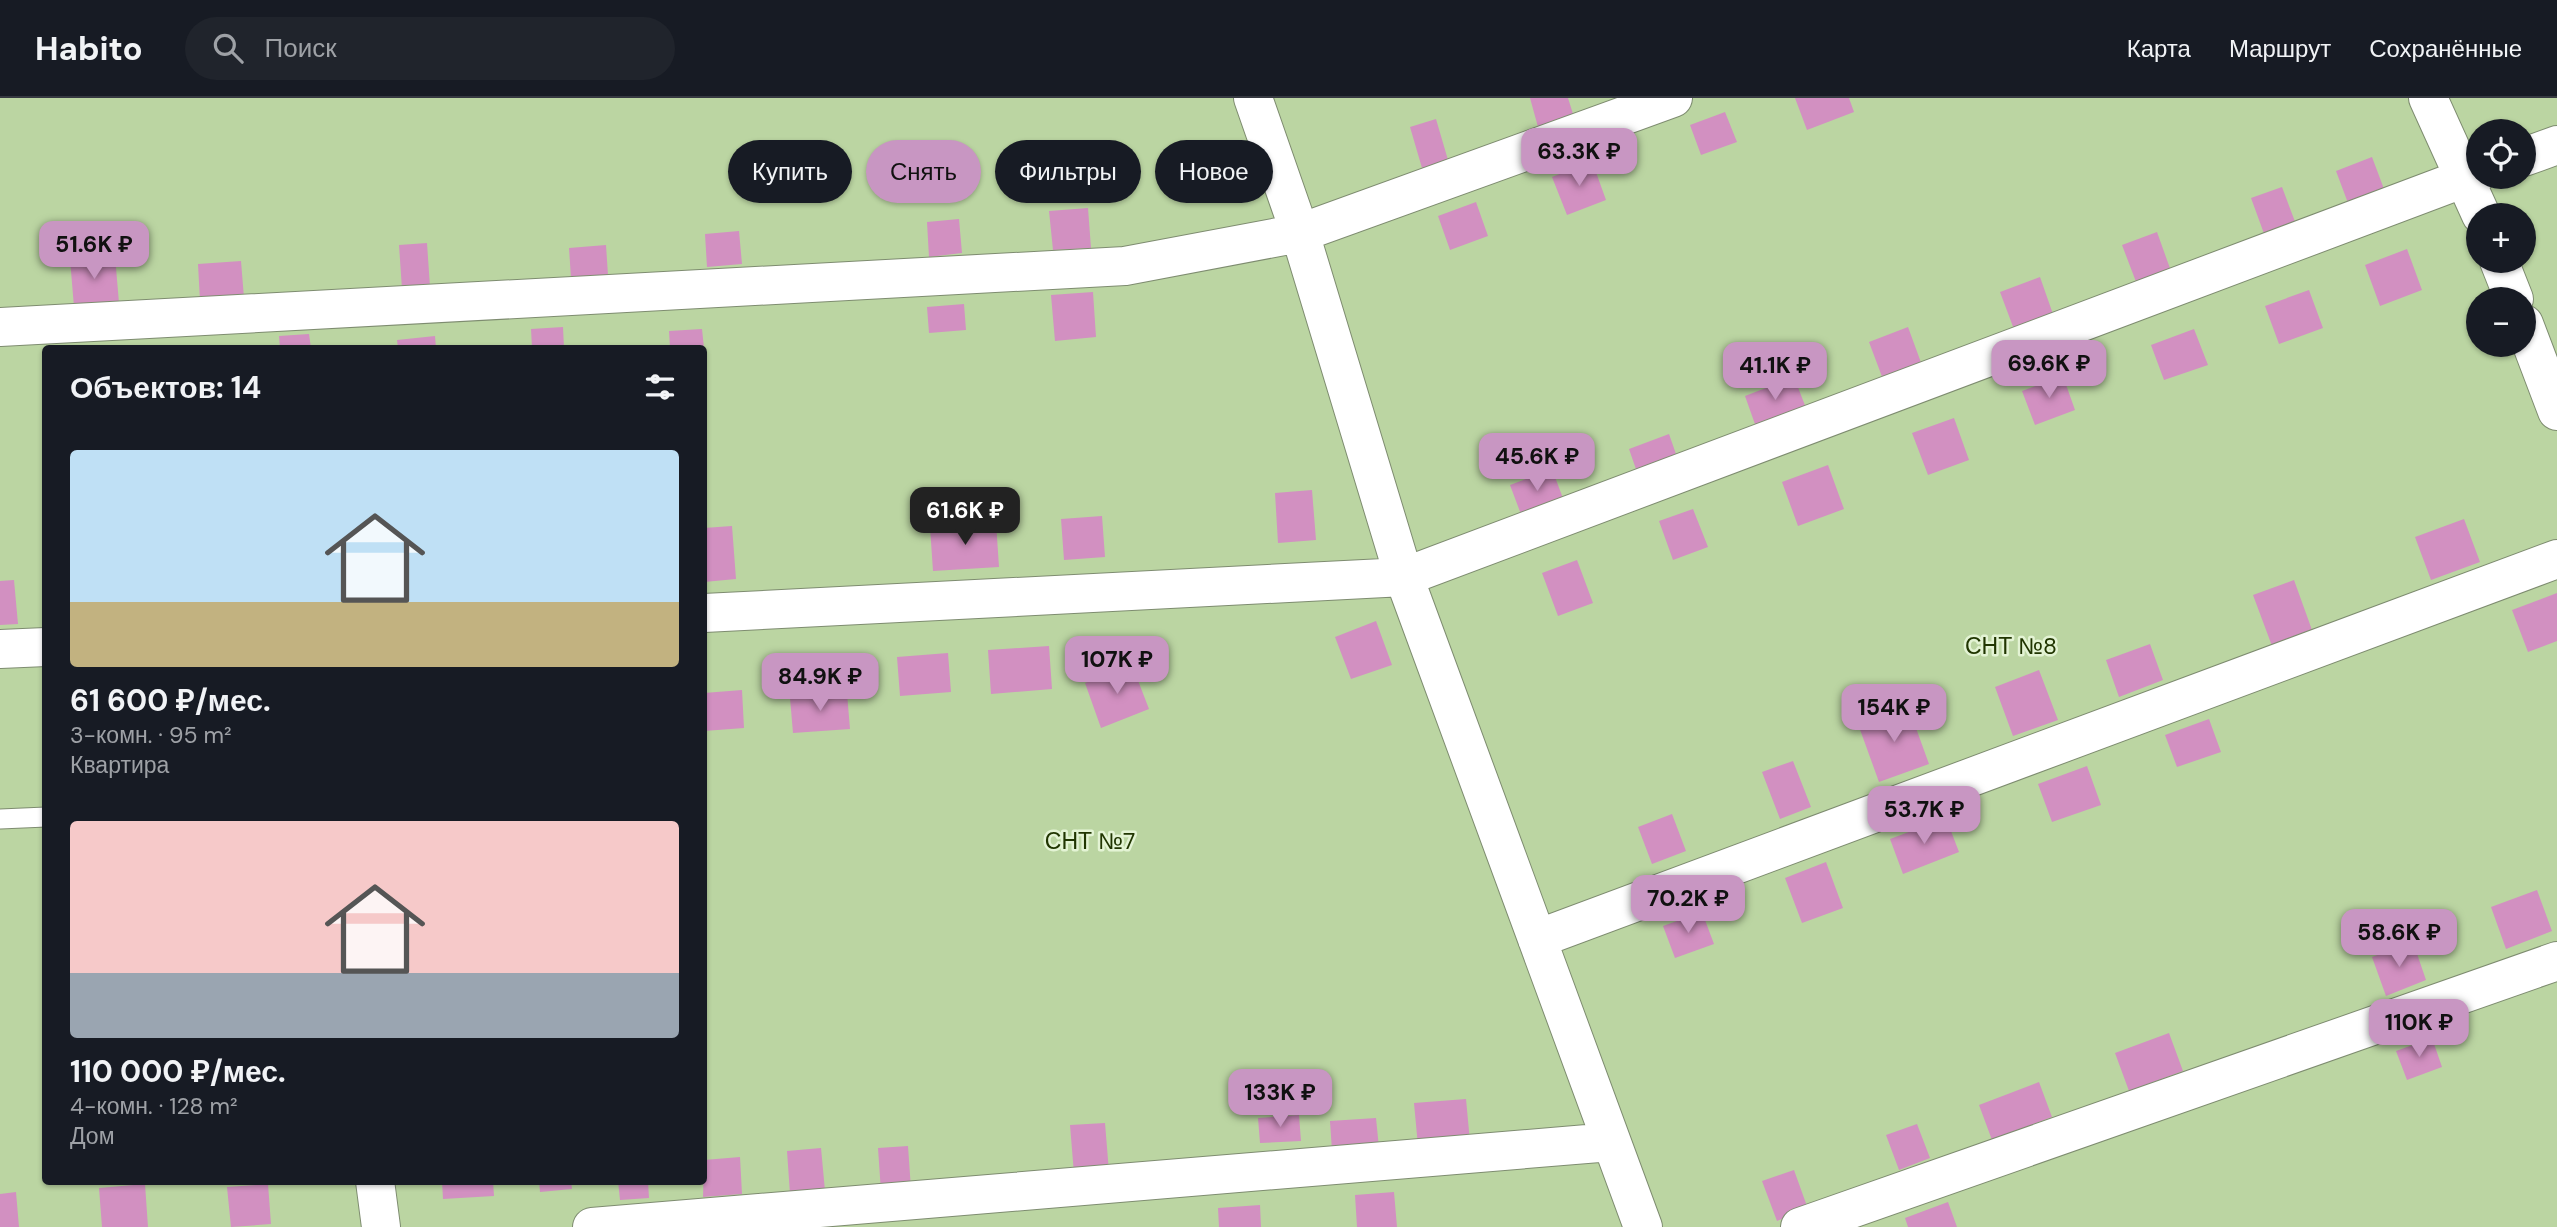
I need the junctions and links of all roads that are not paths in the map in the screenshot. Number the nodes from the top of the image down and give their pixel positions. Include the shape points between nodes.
1 (1253, 98) edge
2 (1673, 98) edge
3 (2428, 98) edge
4 (2557, 145) edge
5 (2536, 153) edge
6 (2466, 164) edge
7 (2466, 177) edge
8 (1300, 233) junction
9 (0, 327) edge
10 (2536, 356) edge
11 (2557, 411) edge
12 (2557, 559) edge
13 (1404, 577) junction
14 (707, 613) edge
15 (42, 647) edge
16 (0, 649) edge
17 (42, 817) edge
18 (0, 818) edge
19 (1537, 939) junction
20 (2557, 961) edge
21 (1611, 1142) junction
22 (376, 1185) edge
23 (381, 1227) edge
24 (592, 1227) edge
25 (1643, 1227) edge
26 (1800, 1227) edge

1 - 8 street
2 - 8 street
3 - 6 street
4 - 5 street
7 - 13 street
8 - 9 street via 1125,267
8 - 13 street
10 - 11 street
12 - 19 street
13 - 14 street
13 - 19 street
15 - 16 street
17 - 18 lane
19 - 21 street
20 - 26 street
21 - 24 street
21 - 25 street
22 - 23 street

